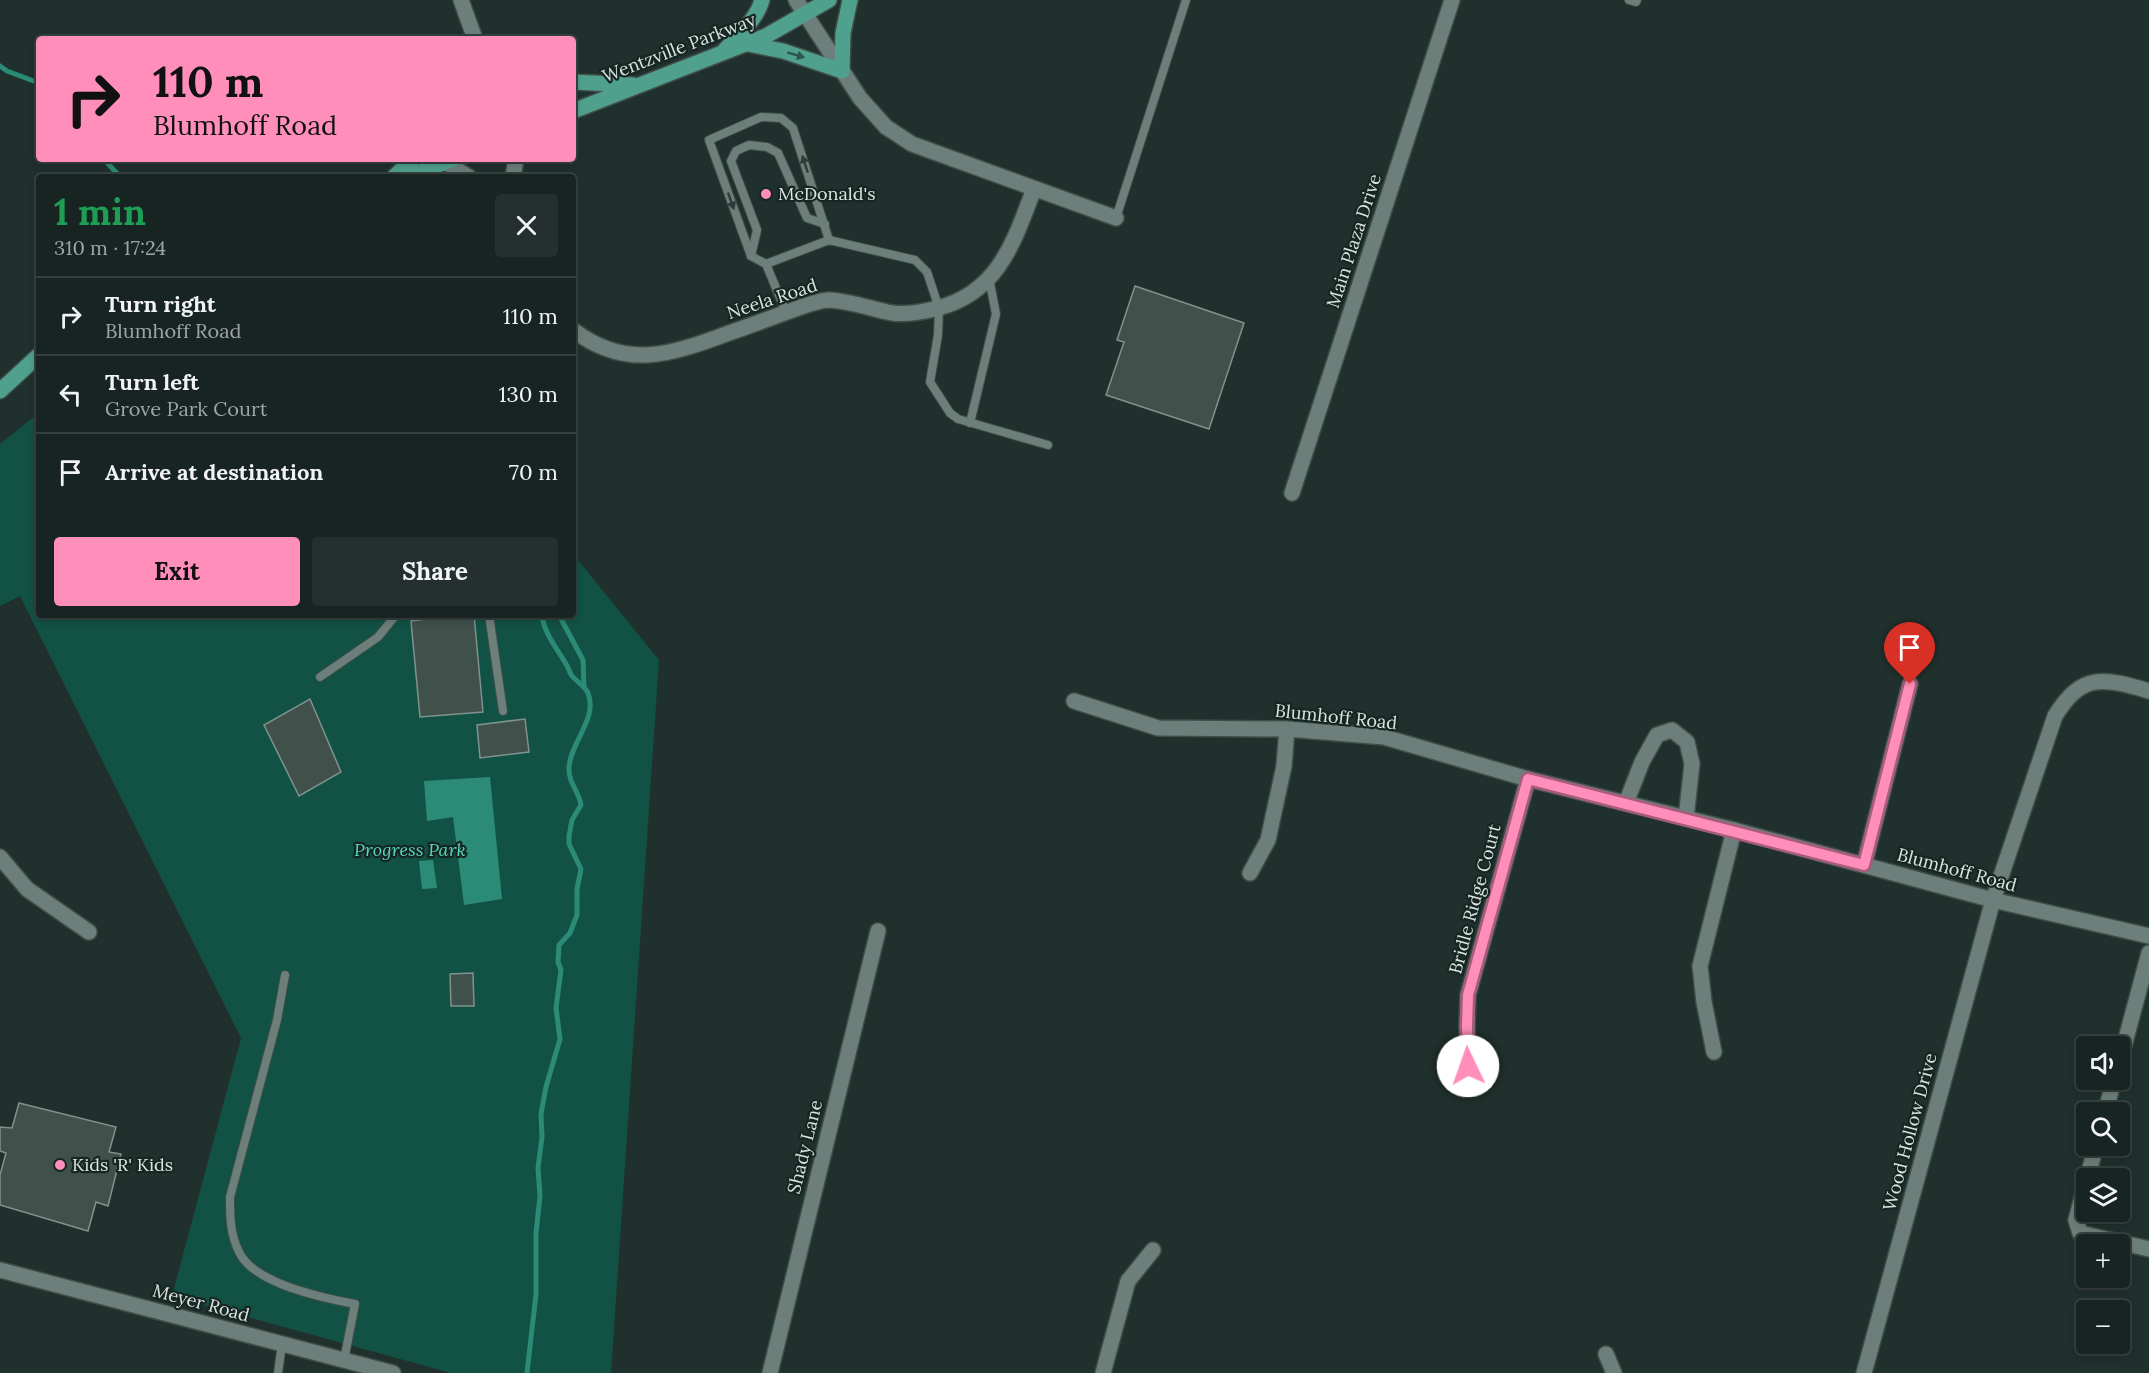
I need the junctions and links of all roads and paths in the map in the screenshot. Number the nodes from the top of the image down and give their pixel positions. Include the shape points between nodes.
1 (461, 0) edge
2 (762, 0) edge
3 (796, 0) edge
4 (828, 0) edge
5 (850, 0) edge
6 (1186, 0) edge
7 (1452, 0) edge
8 (1629, 0) edge
9 (1637, 0) edge
10 (806, 14) junction
11 (474, 36) edge
12 (748, 44) junction
13 (723, 53) junction
14 (842, 70) junction
15 (576, 82) edge
16 (639, 85) junction
17 (576, 110) edge
18 (409, 162) edge
19 (446, 162) edge
20 (450, 162) edge
21 (397, 174) edge
22 (416, 174) edge
23 (465, 174) edge
24 (1034, 189) junction
25 (1116, 218) joint
26 (825, 224) junction
27 (829, 240) junction
28 (751, 256) junction
29 (766, 264) junction
30 (989, 278) junction
31 (939, 308) junction
32 (786, 312) junction
33 (576, 332) edge
34 (36, 358) edge
35 (0, 391) edge
36 (970, 423) junction
37 (1048, 445) dead end
38 (1292, 493) dead end
39 (394, 618) edge
40 (489, 618) edge
41 (320, 677) dead end
42 (1910, 684) dead end
43 (2149, 691) edge
44 (1074, 701) dead end
45 (503, 711) dead end
46 (1287, 729) junction
47 (1528, 779) junction
48 (1626, 803) junction
49 (1686, 818) junction
50 (1734, 830) junction
51 (0, 857) edge
52 (1864, 865) junction
53 (1250, 873) dead end
54 (1993, 900) junction
55 (879, 931) dead end
56 (89, 932) dead end
57 (2149, 936) edge
58 (2149, 952) edge
59 (285, 975) dead end
60 (2127, 1036) edge
61 (1714, 1052) dead end
62 (1468, 1066) dead end
63 (2077, 1222) edge
64 (2149, 1249) edge
65 (1153, 1250) dead end
66 (0, 1270) edge
67 (282, 1344) junction
68 (1606, 1354) dead end
69 (344, 1360) junction
70 (278, 1373) edge
71 (393, 1373) edge
72 (770, 1373) edge
73 (1103, 1373) edge
74 (1614, 1373) edge
75 (1864, 1373) edge

1 - 11 street
2 - 13 main road via 753,18
3 - 10 street
4 - 10 main road, Wentzville Parkway
5 - 14 main road via 843,33
6 - 25 lane
7 - 38 street, Main Plaza Drive
8 - 9 lane
10 - 12 main road, Wentzville Parkway
10 - 14 street
12 - 13 main road, Wentzville Parkway
12 -> 14 main road
13 - 16 main road, Wentzville Parkway
14 - 24 street via 886,128 912,144
15 - 16 main road
16 - 17 main road, Wentzville Parkway
18 - 21 main road
19 - 22 main road
20 - 23 street
24 - 25 street
24 - 30 street, Neela Road via 1015,240
26 - 27 lane
26 - 28 lane via 807,218 778,153 749,145 736,151 731,161 757,230
26 -> 28 lane via 793,128 781,118 761,117 709,140
27 - 29 lane
27 - 31 lane via 915,260 927,272
28 - 29 lane
29 - 32 lane
30 - 31 street, Neela Road via 952,305
30 - 36 lane via 996,314
31 - 32 street, Neela Road via 895,313 828,300
31 - 36 lane via 930,382 950,413
32 - 33 street, Neela Road via 682,351 657,355 610,350
34 - 35 main road
36 - 37 lane
39 - 41 lane via 378,637
40 - 45 lane
42 - 52 street
43 - 54 street, Wood Hollow Drive via 2106,680 2089,683 2067,697 2055,716
44 - 46 street, Blumhoff Road via 1158,728
46 - 47 street, Blumhoff Road via 1384,737
46 - 53 street via 1284,766 1268,840
47 - 48 street, Blumhoff Road
47 - 62 street, Bridle Ridge Court via 1468,995
48 - 49 street, Blumhoff Road
48 - 49 street via 1658,735 1672,730 1688,742 1692,764
49 - 50 street, Blumhoff Road
50 - 52 street, Blumhoff Road
50 - 61 street via 1700,966
51 - 56 street via 27,889
52 - 54 street, Blumhoff Road
54 - 57 street, Blumhoff Road
54 - 75 street, Wood Hollow Drive
55 - 72 street, Shady Lane
58 - 60 street
59 - 69 lane via 277,1020 230,1197 230,1226 240,1254 271,1280 318,1297 355,1304
63 - 64 street via 2080,1233
65 - 73 street via 1128,1281
66 - 67 street, Meyer Road
67 - 69 street, Meyer Road
67 - 70 lane
68 - 74 street
69 - 71 street, Meyer Road

